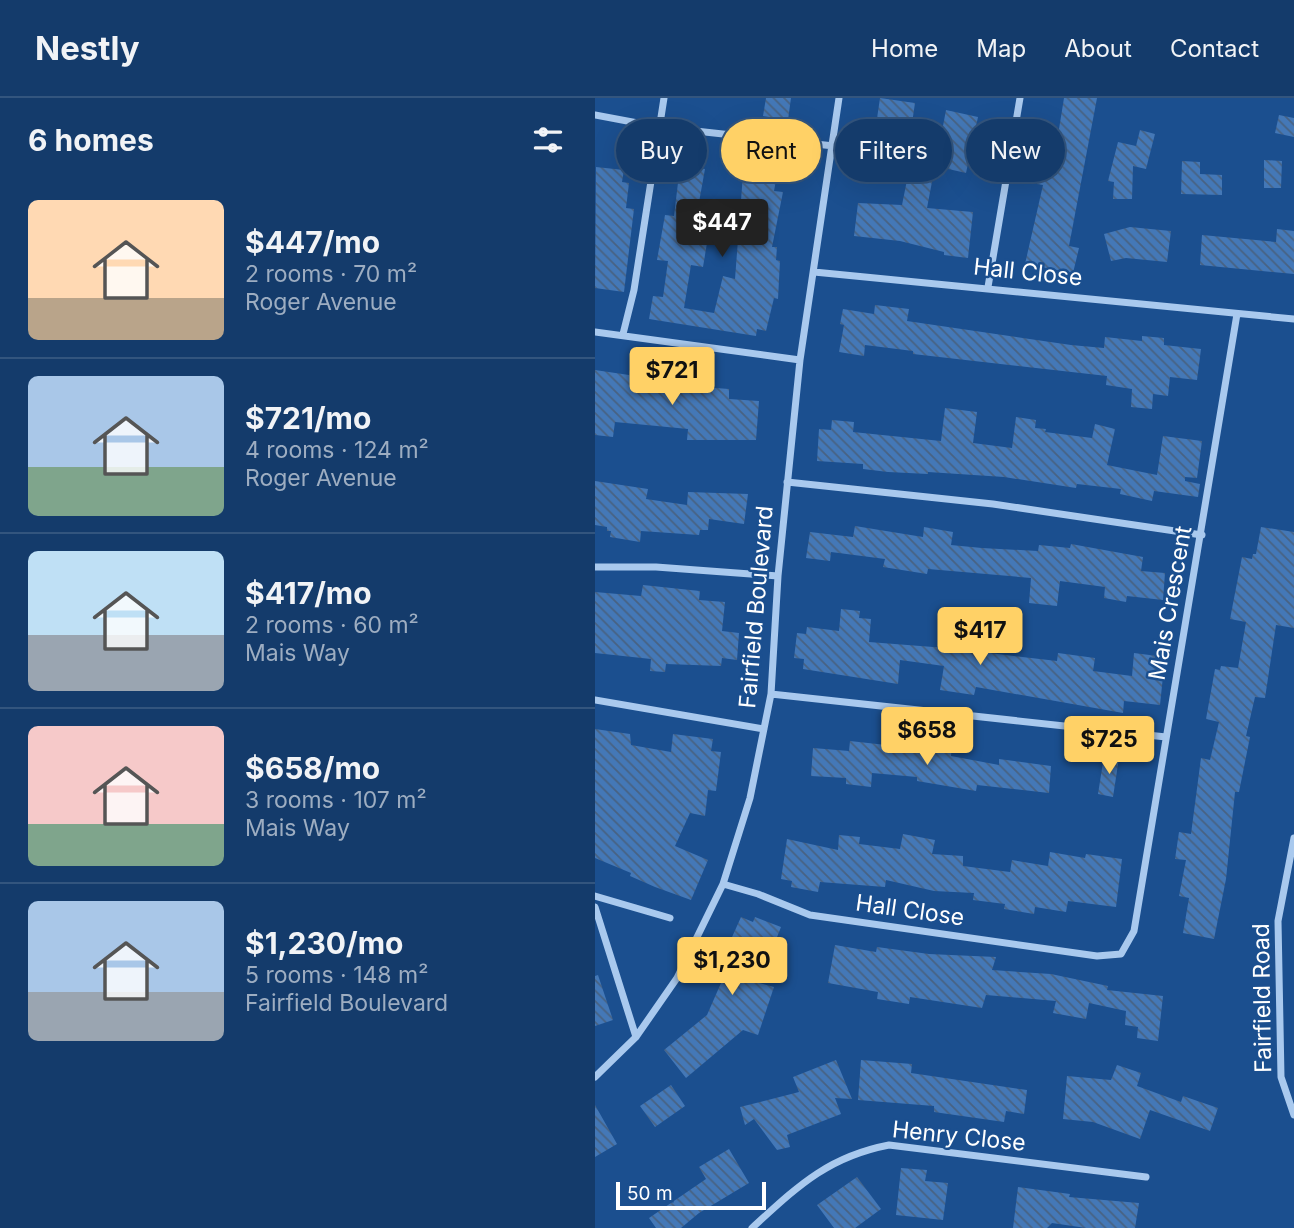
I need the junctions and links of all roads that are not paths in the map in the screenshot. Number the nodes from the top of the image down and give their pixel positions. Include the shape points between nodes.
1 (664, 98) edge
2 (839, 98) edge
3 (1020, 98) edge
4 (595, 116) edge
5 (660, 119) edge
6 (616, 120) edge
7 (707, 132) edge
8 (834, 146) junction
9 (651, 182) edge
10 (814, 272) junction
11 (988, 287) junction
12 (1237, 314) junction
13 (1294, 319) edge
14 (595, 332) edge
15 (623, 334) junction
16 (800, 360) junction
17 (787, 482) junction
18 (1202, 535) junction
19 (595, 567) edge
20 (778, 576) junction
21 (771, 694) junction
22 (595, 700) edge
23 (764, 729) junction
24 (1166, 737) junction
25 (1294, 838) edge
26 (723, 884) junction
27 (595, 896) edge
28 (595, 907) edge
29 (670, 918) dead end
30 (1097, 956) joint
31 (636, 1037) junction
32 (595, 1077) edge
33 (1294, 1115) edge
34 (1146, 1177) dead end
35 (752, 1228) edge

1 - 5 street
2 - 8 street, Fairfield Boulevard
3 - 11 street
4 - 6 street
7 - 8 street
8 - 10 street, Fairfield Boulevard
9 - 15 street
10 - 11 street, Hall Close
10 - 16 street, Fairfield Boulevard
11 - 12 street, Hall Close
12 - 13 street, Hall Close
12 - 18 street, Mais Crescent
14 - 15 street
15 - 16 street
16 - 17 street, Fairfield Boulevard
17 - 18 street via 993,504
17 - 20 street, Fairfield Boulevard
18 - 24 street, Mais Crescent
19 - 20 street
20 - 21 street, Fairfield Boulevard
21 - 23 street, Fairfield Boulevard
21 - 24 street
22 - 23 street
23 - 26 street, Fairfield Boulevard via 750,798
24 - 30 street, Mais Crescent via 1134,931 1121,954
25 - 33 street, Fairfield Road via 1278,921 1281,1077
26 - 30 street, Hall Close via 810,915
26 - 31 street, Fairfield Boulevard via 677,978
27 - 29 street
28 - 31 street
31 - 32 street, Fairfield Boulevard
34 - 35 street, Henry Close via 889,1145 856,1151 832,1164 800,1185

